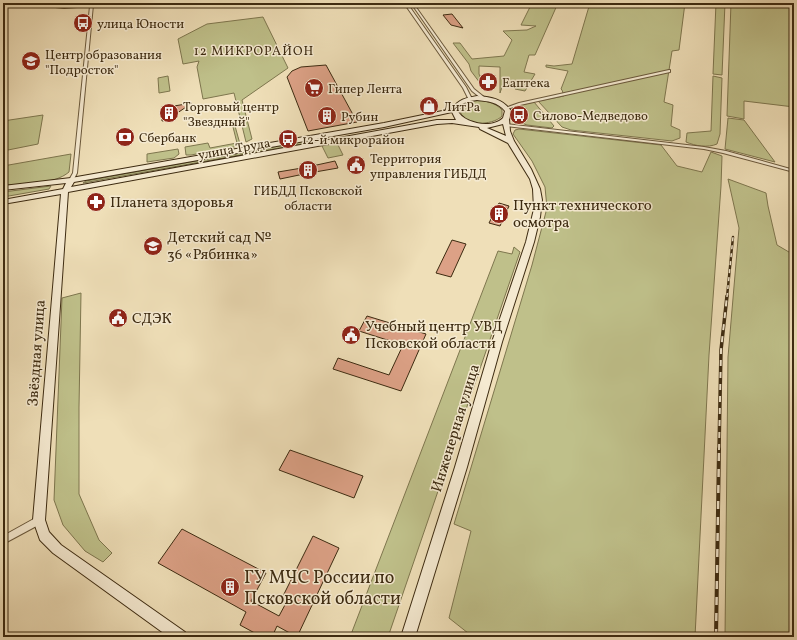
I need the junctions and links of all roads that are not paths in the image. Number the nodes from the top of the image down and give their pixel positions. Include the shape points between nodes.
1 (59, 3) edge
2 (112, 3) edge
3 (128, 3) edge
4 (405, 3) edge
5 (412, 3) edge
6 (3, 4) edge
7 (92, 6) junction
8 (54, 7) junction
9 (669, 71) dead end
10 (483, 98) junction
11 (470, 99) junction
12 (507, 108) junction
13 (454, 110) junction
14 (506, 122) junction
15 (471, 125) junction
16 (510, 141) junction
17 (794, 171) edge
18 (72, 180) junction
19 (3, 188) edge
20 (65, 191) junction
21 (3, 202) edge
22 (39, 520) junction
23 (3, 540) edge
24 (180, 637) edge
25 (408, 637) edge

1 - 8 street
2 - 7 street
3 - 7 street
4 - 11 street via 466,89
5 - 10 street via 473,90
6 - 8 street via 29,3
7 - 8 street via 66,9
7 - 18 street, Звёздная улица via 75,173
9 - 12 street
10 - 11 main road
10 - 12 main road via 495,100
11 - 13 main road via 461,102
12 - 14 main road, Инженерная улица via 509,115
13 - 15 main road, Инженерная улица via 458,118
13 - 18 main road, улица Труда via 384,125
14 - 15 main road via 492,126
14 - 16 main road, Инженерная улица
14 - 17 street via 724,152
15 - 16 main road, Инженерная улица via 492,131
15 - 20 main road, улица Труда via 452,121 437,122
16 - 25 main road, Инженерная улица via 535,185 537,211 531,238
18 - 19 main road, улица Труда
18 - 20 main road, Звёздная улица
20 - 21 main road, улица Труда
20 - 22 main road, Звёздная улица
22 - 23 street
22 - 24 main road, Звёздная улица via 44,536 57,549

